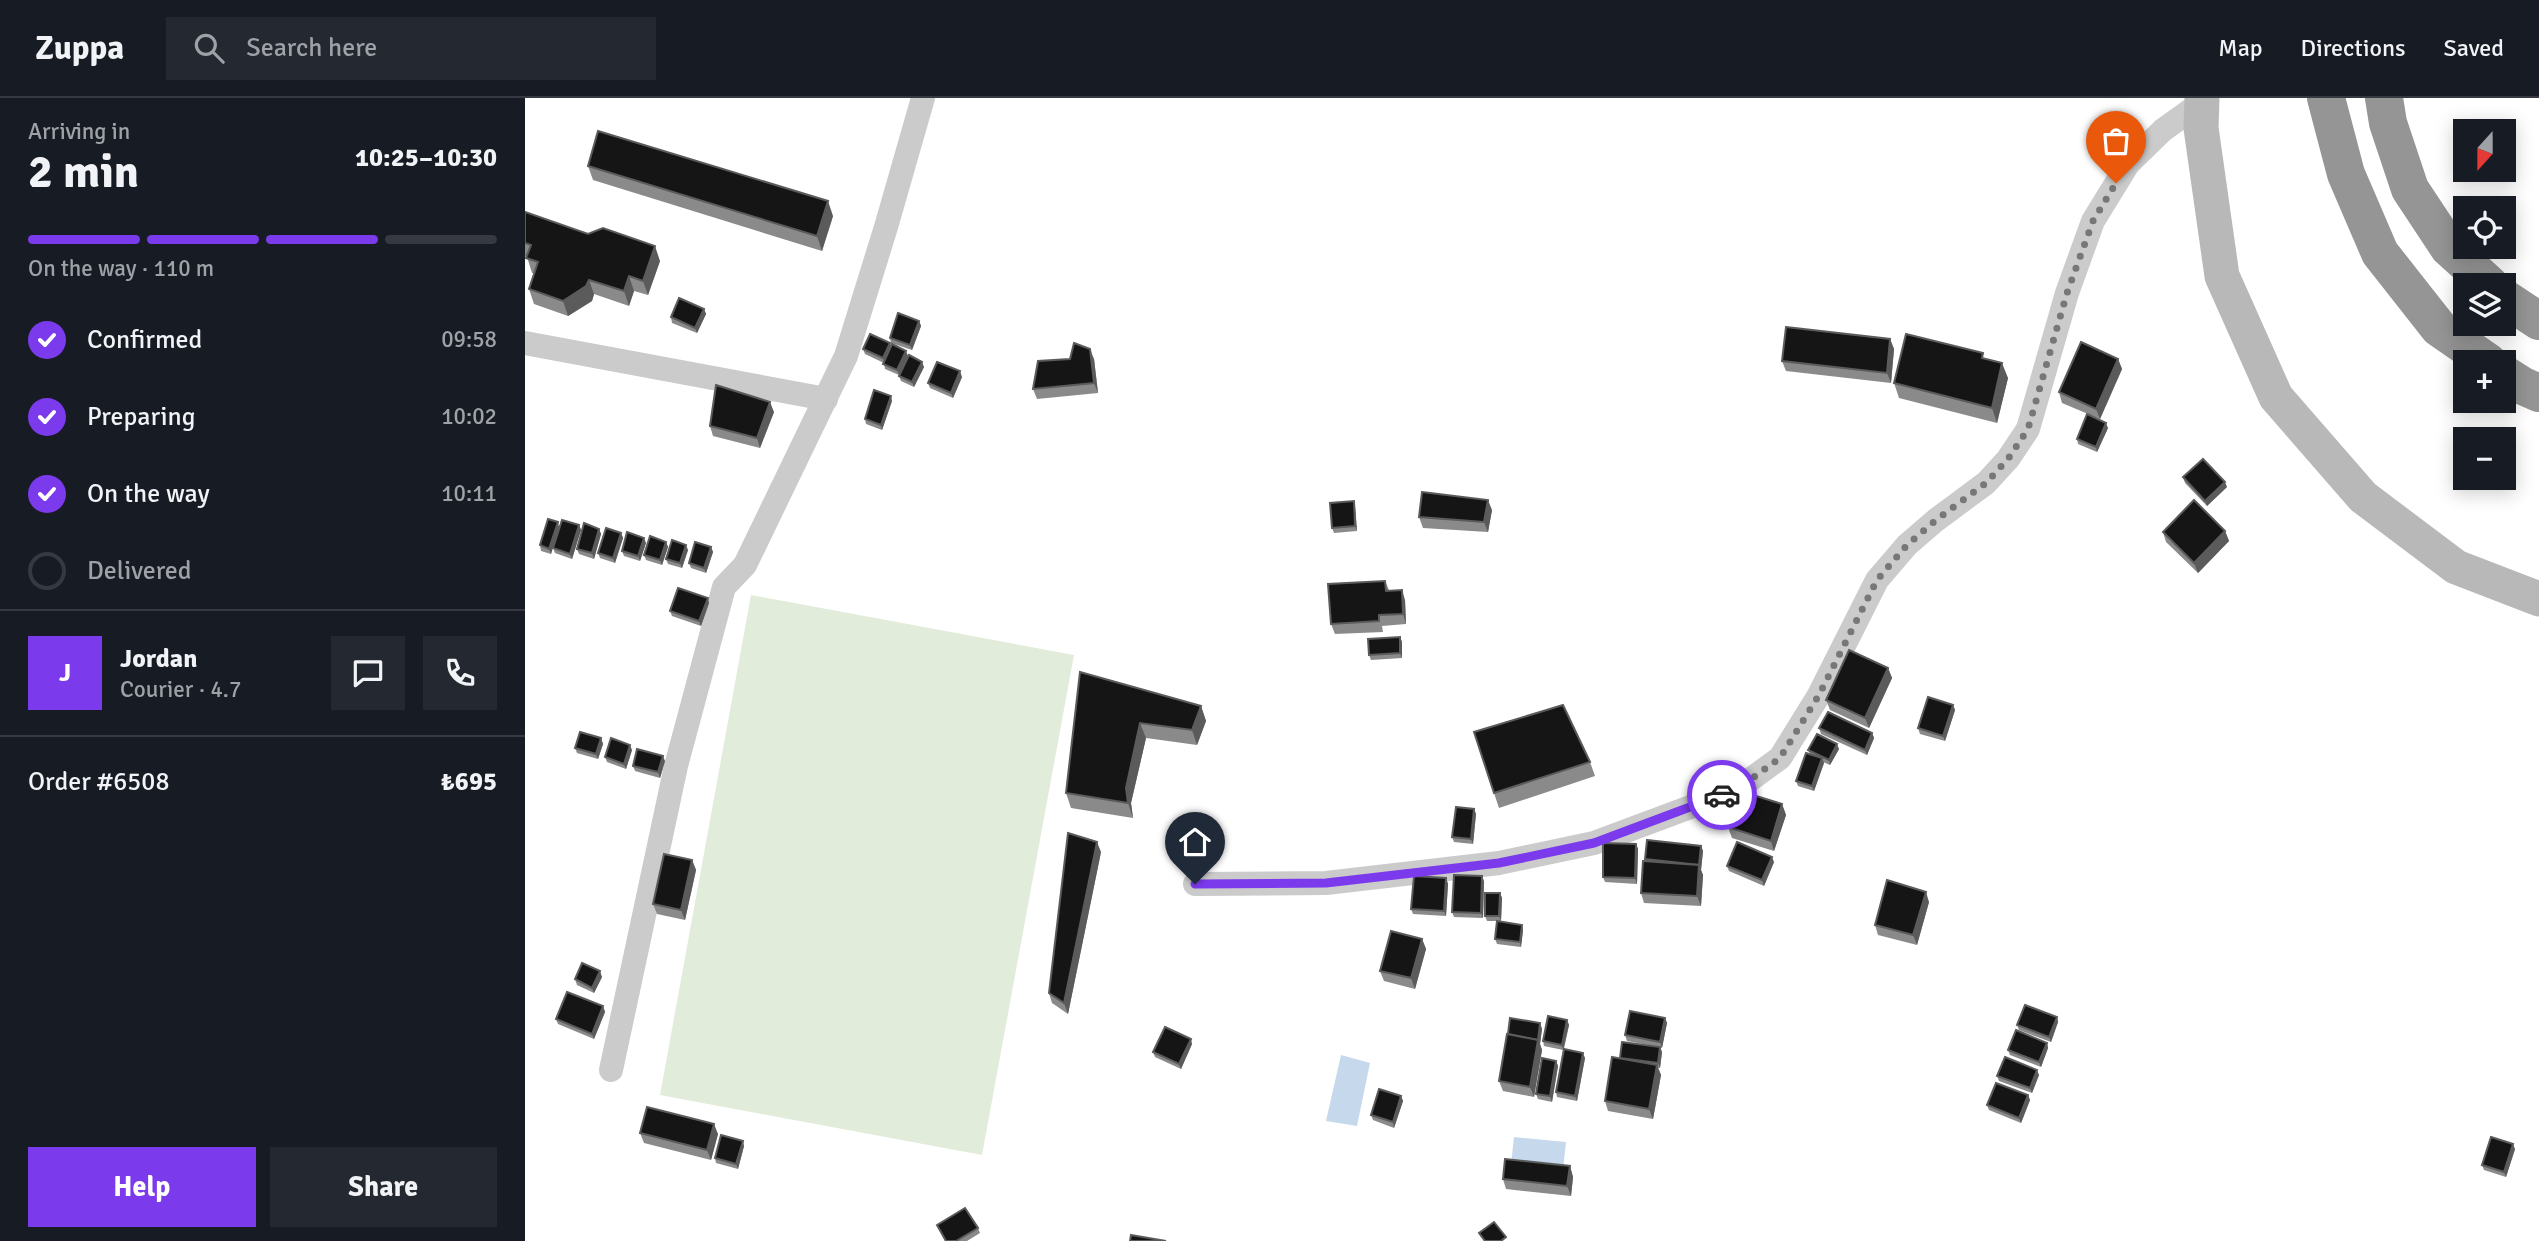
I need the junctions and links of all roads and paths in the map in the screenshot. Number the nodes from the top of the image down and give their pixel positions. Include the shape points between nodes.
1 (923, 98) edge
2 (2326, 98) edge
3 (2384, 98) edge
4 (2202, 100) edge
5 (2477, 273) edge
6 (2516, 306) edge
7 (2539, 321) edge
8 (525, 343) edge
9 (2471, 350) edge
10 (2516, 382) edge
11 (2539, 393) edge
12 (826, 400) junction
13 (2539, 599) edge
14 (1195, 884) dead end
15 (611, 1070) dead end

1 - 12 street via 846,356
2 - 9 highway via 2346,174 2380,253 2439,328
3 - 5 highway via 2410,189 2449,248
4 - 13 main road via 2201,128 2222,276 2276,397 2363,497 2456,567
4 - 14 street via 2128,164 2093,221 2028,429 1986,483 1917,537 1877,580 1819,695 1780,758 1736,790 1580,846 1499,863 1326,883
6 - 7 highway
8 - 12 street
10 - 11 highway
12 - 15 street via 745,565 724,587 676,766

